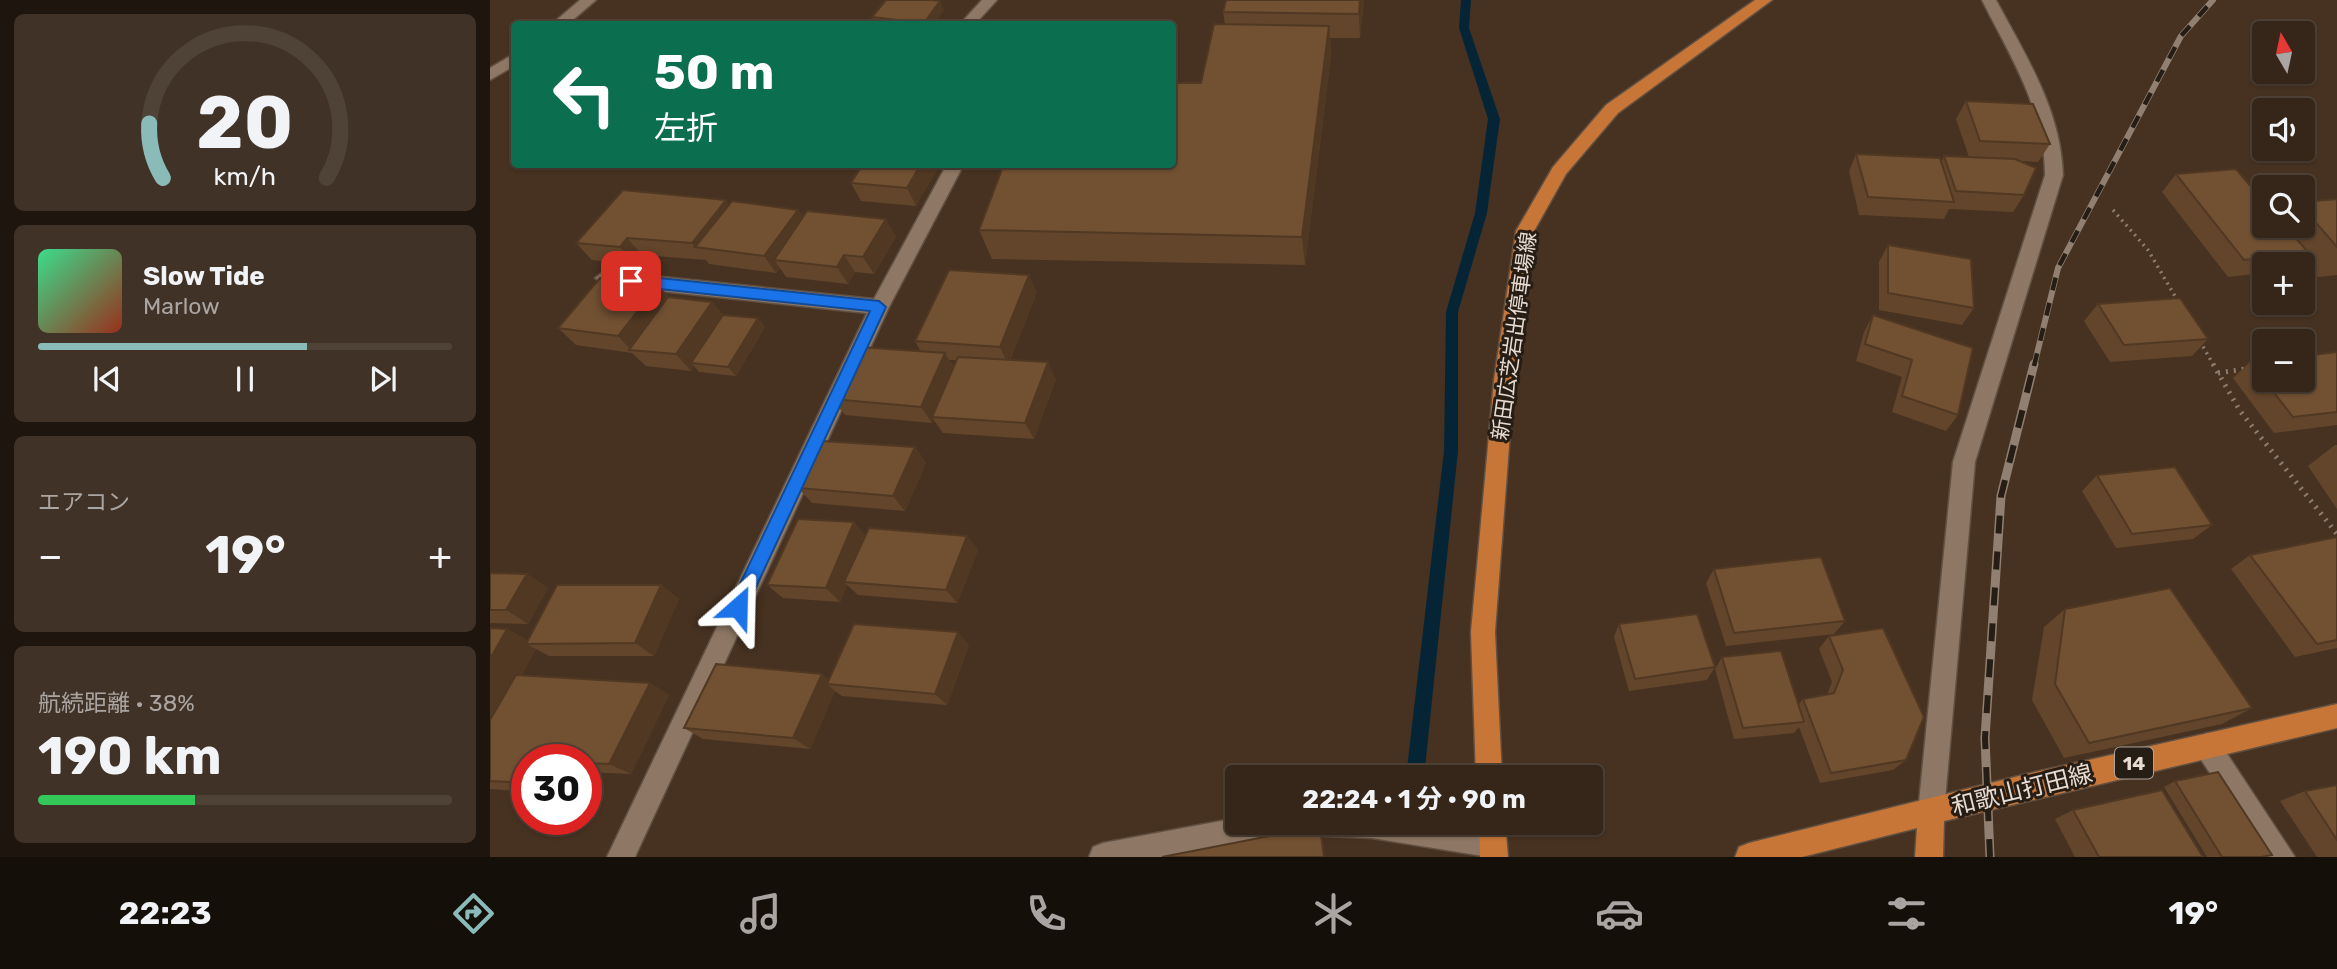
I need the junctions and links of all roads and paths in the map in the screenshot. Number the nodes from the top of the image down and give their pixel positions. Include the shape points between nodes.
1 (589, 0) edge
2 (990, 0) edge
3 (1765, 0) edge
4 (1989, 0) edge
5 (563, 21) edge
6 (970, 21) edge
7 (511, 61) edge
8 (490, 75) edge
9 (954, 168) edge
10 (2113, 210) dead end
11 (604, 278) edge
12 (2180, 306) edge
13 (879, 307) junction
14 (2199, 339) edge
15 (2252, 369) edge
16 (2218, 373) junction
17 (2337, 534) edge
18 (2337, 716) edge
19 (2207, 746) junction
20 (1489, 765) edge
21 (1931, 812) junction
22 (1225, 834) edge
23 (1448, 835) edge
24 (1493, 841) edge
25 (621, 857) edge
26 (1103, 857) edge
27 (1749, 857) edge
28 (1929, 857) edge
29 (2281, 857) edge

1 - 5 street
2 - 6 street
3 - 20 main road, 新田広芝岩出停車場線 via 1612,109 1559,172 1525,231 1504,380 1483,632
4 - 21 street via 2045,114 2056,155 2054,174 1964,462
7 - 8 street
9 - 13 street
10 - 12 path via 2148,250
11 - 13 street
13 - 25 street
14 - 16 path
15 - 16 path
16 - 17 path via 2240,411
18 - 19 main road, 和歌山打田線 / 14
19 - 21 main road, 和歌山打田線 / 14
19 - 29 street
21 - 27 main road, 和歌山打田線 / 14
21 - 28 main road
22 - 26 street
23 - 24 street

